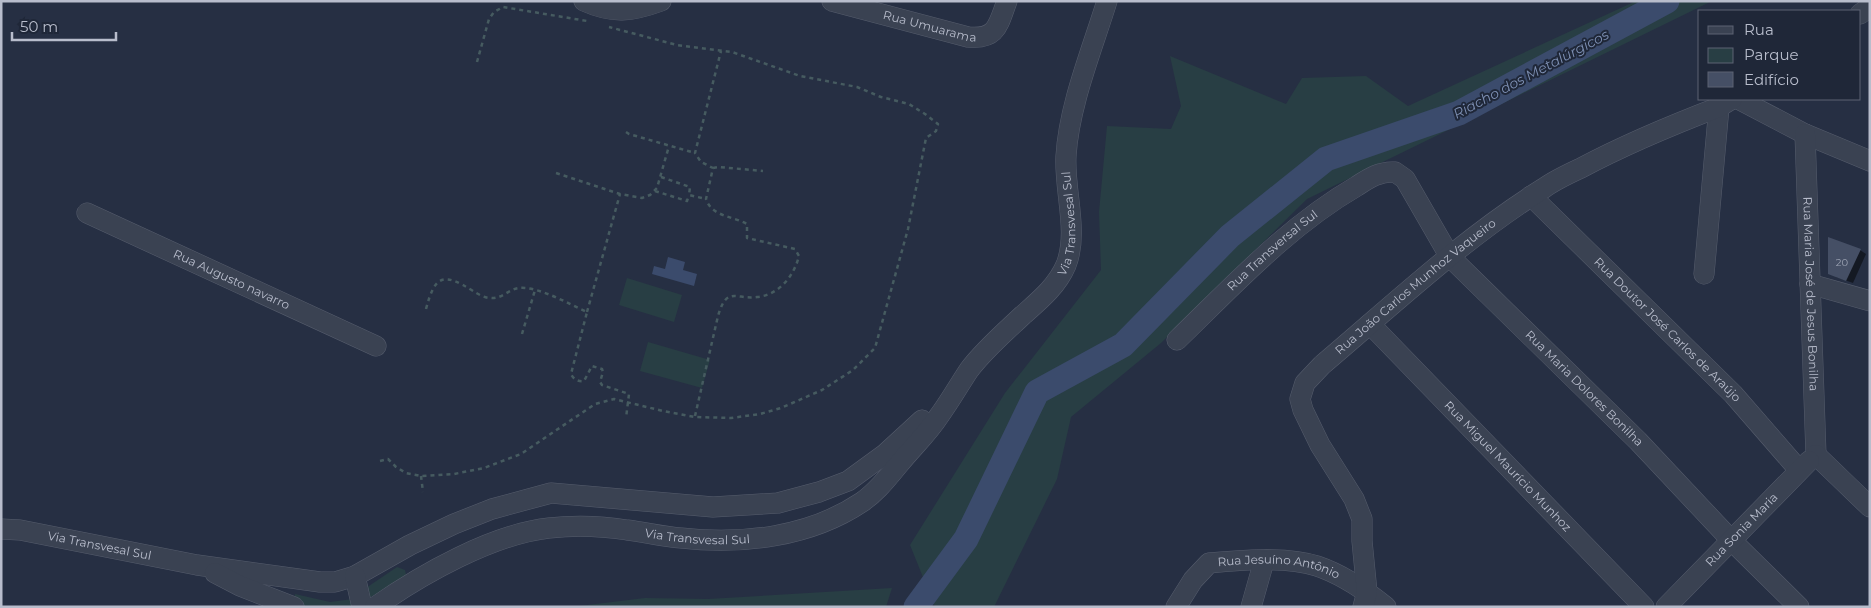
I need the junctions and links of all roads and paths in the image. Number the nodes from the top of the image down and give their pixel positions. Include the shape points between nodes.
1 (584, 1) edge
2 (660, 1) edge
3 (832, 1) edge
4 (1007, 1) edge
5 (1107, 1) edge
6 (588, 22) dead end
7 (605, 26) dead end
8 (721, 51) junction
9 (477, 62) dead end
10 (1740, 100) edge
11 (1726, 103) edge
12 (626, 132) dead end
13 (1805, 134) junction
14 (669, 146) junction
15 (695, 154) junction
16 (1870, 161) edge
17 (713, 168) junction
18 (763, 171) dead end
19 (556, 173) dead end
20 (1379, 173) joint
21 (661, 177) junction
22 (655, 191) junction
23 (620, 194) junction
24 (689, 195) junction
25 (1531, 196) junction
26 (706, 200) junction
27 (87, 212) dead end
28 (1450, 257) junction
29 (1704, 274) dead end
30 (1810, 284) junction
31 (535, 290) junction
32 (1870, 301) edge
33 (426, 309) dead end
34 (587, 312) junction
35 (1370, 324) junction
36 (522, 334) dead end
37 (1177, 340) dead end
38 (376, 346) dead end
39 (628, 401) junction
40 (946, 405) junction
41 (695, 417) junction
42 (626, 418) dead end
43 (1816, 455) junction
44 (380, 462) dead end
45 (1799, 470) junction
46 (421, 476) junction
47 (423, 492) dead end
48 (819, 492) junction
49 (1870, 507) edge
50 (820, 524) junction
51 (1, 529) edge
52 (1732, 541) junction
53 (410, 545) junction
54 (1264, 561) junction
55 (197, 565) junction
56 (355, 576) junction
57 (410, 582) junction
58 (1365, 599) edge
59 (1634, 603) edge
60 (294, 607) edge
61 (362, 607) edge
62 (375, 607) edge
63 (1176, 607) edge
64 (1252, 607) edge
65 (1386, 607) edge
66 (1666, 607) edge
67 (1799, 607) edge

1 - 2 street via 621,11 637,10
3 - 4 street, Rua Umuarama via 978,38 994,32
5 - 40 street, Via Transvesal Sul via 1069,122 1067,200 1072,236 1066,264 1052,289 978,360
6 - 9 path via 503,6 489,19
7 - 8 path
8 - 15 path
8 - 41 path via 756,59 800,76 857,87 909,104 932,119 938,128 926,138 908,229 875,348 853,370 822,390 781,408 731,418
10 - 13 street
11 - 25 street, Rua João Carlos Munhoz Vaqueiro via 1625,145
11 - 29 street
12 - 14 path
13 - 16 street
13 - 30 street, Rua Maria José de Jesus Bonilha
14 - 15 path
14 - 21 path
15 - 17 path via 701,162
17 - 18 path
17 - 26 path
19 - 23 path
20 - 28 street, Rua Maria Dolores Bonilha via 1395,172 1405,179
20 - 37 street, Rua Transversal Sul via 1308,218 1264,255
21 - 22 path
21 - 24 path via 690,187
22 - 23 path via 642,198
22 - 24 path via 687,201
23 - 34 path
24 - 26 path
25 - 28 street, Rua João Carlos Munhoz Vaqueiro via 1497,218
25 - 45 street, Rua Doutor José Carlos de Araújo via 1732,394
26 - 41 path via 715,212 747,224 747,238 795,250 799,256 793,273 780,288 757,297 734,295 724,301
27 - 38 street, Rua Augusto navarro
28 - 35 street, Rua João Carlos Munhoz Vaqueiro
28 - 52 street, Rua Maria Dolores Bonilha via 1638,441
30 - 32 street
30 - 43 street, Rua Maria José de Jesus Bonilha
31 - 33 path via 518,288 490,298 446,279 434,286
31 - 34 path
31 - 36 path
34 - 39 path via 572,377 584,381 592,366 602,369 602,385 627,392
35 - 58 street, Rua João Carlos Munhoz Vaqueiro via 1305,383 1300,399 1320,445 1354,499 1362,519
35 - 59 street, Rua Miguel Maurício Munhoz
39 - 41 path
39 - 42 path
39 - 46 path via 614,399 595,404 521,454 484,468
40 - 48 street, Via Transvesal Sul via 848,481
40 - 50 street, Via Transvesal Sul via 882,485 847,511
43 - 45 street, Rua Sonia Maria
43 - 49 street
44 - 46 path via 388,459 406,473
45 - 52 street, Rua Sonia Maria
46 - 47 path
48 - 50 street
48 - 53 street, Via Transvesal Sul via 778,502 713,507 551,493 492,509
50 - 57 street, Via Transvesal Sul via 779,536 715,540 584,526 548,528 497,540
51 - 55 street, Via Transvesal Sul
52 - 66 street, Rua Sonia Maria
52 - 67 street, Rua Maria Dolores Bonilha
53 - 56 street, Via Transvesal Sul
53 - 57 street
54 - 58 street, Rua Jesuíno Antônio via 1316,566
54 - 63 street, Rua Jesuíno Antônio via 1210,563 1193,580
54 - 64 street
55 - 56 street, Via Transvesal Sul via 320,582 335,582
55 - 60 street, Via Transvesal Sul
56 - 61 street
57 - 62 street, Via Transvesal Sul
58 - 65 street, Rua Jesuíno Antônio

